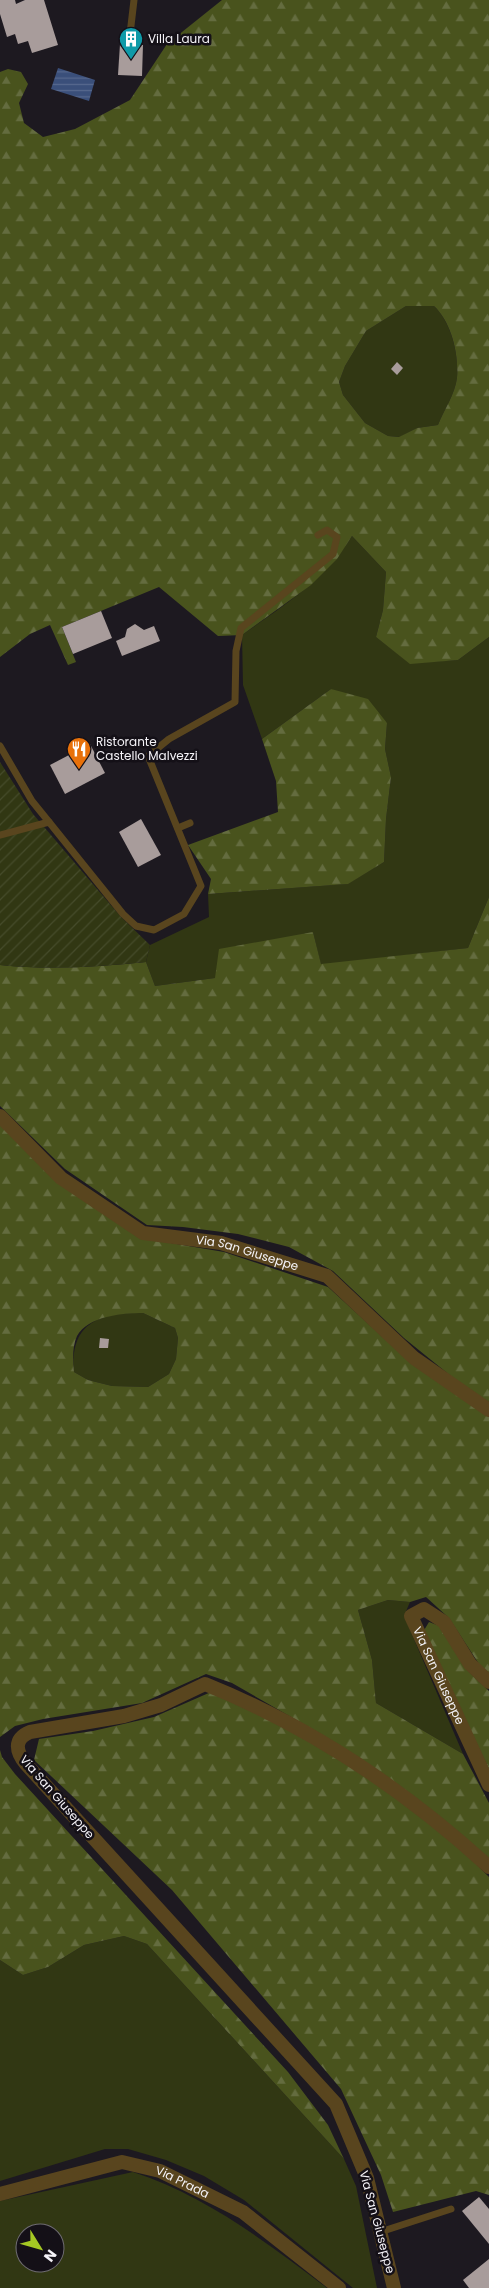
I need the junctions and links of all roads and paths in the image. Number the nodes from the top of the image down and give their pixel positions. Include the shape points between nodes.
1 (134, 0) edge
2 (130, 34) dead end
3 (318, 534) dead end
4 (0, 746) edge
5 (49, 822) junction
6 (190, 823) dead end
7 (178, 828) junction
8 (0, 835) edge
9 (0, 1116) edge
10 (489, 1410) edge
11 (489, 1682) edge
12 (489, 1785) edge
13 (489, 1867) edge
14 (0, 2194) edge
15 (451, 2209) dead end
16 (380, 2232) junction
17 (339, 2288) edge
18 (394, 2288) edge

1 - 2 lane
3 - 7 lane via 327,530 337,537 333,554 241,628 236,651 235,702 169,738 148,756
4 - 5 lane via 32,801
5 - 7 lane via 123,914 136,926 154,930 184,914 201,886
5 - 8 lane
6 - 7 lane
9 - 10 street, Via San Giuseppe via 61,1178 143,1233 221,1243 328,1276 414,1358
11 - 12 street, Via San Giuseppe via 470,1664 444,1622 424,1609 411,1616
13 - 16 street, Via San Giuseppe via 450,1832 362,1767 252,1703 205,1684 161,1705 124,1716 30,1732 22,1735 18,1744 22,1760 336,2104 367,2178
14 - 17 street, Via Prada via 122,2162 160,2171 243,2212
15 - 16 lane
16 - 18 street, Via San Giuseppe

